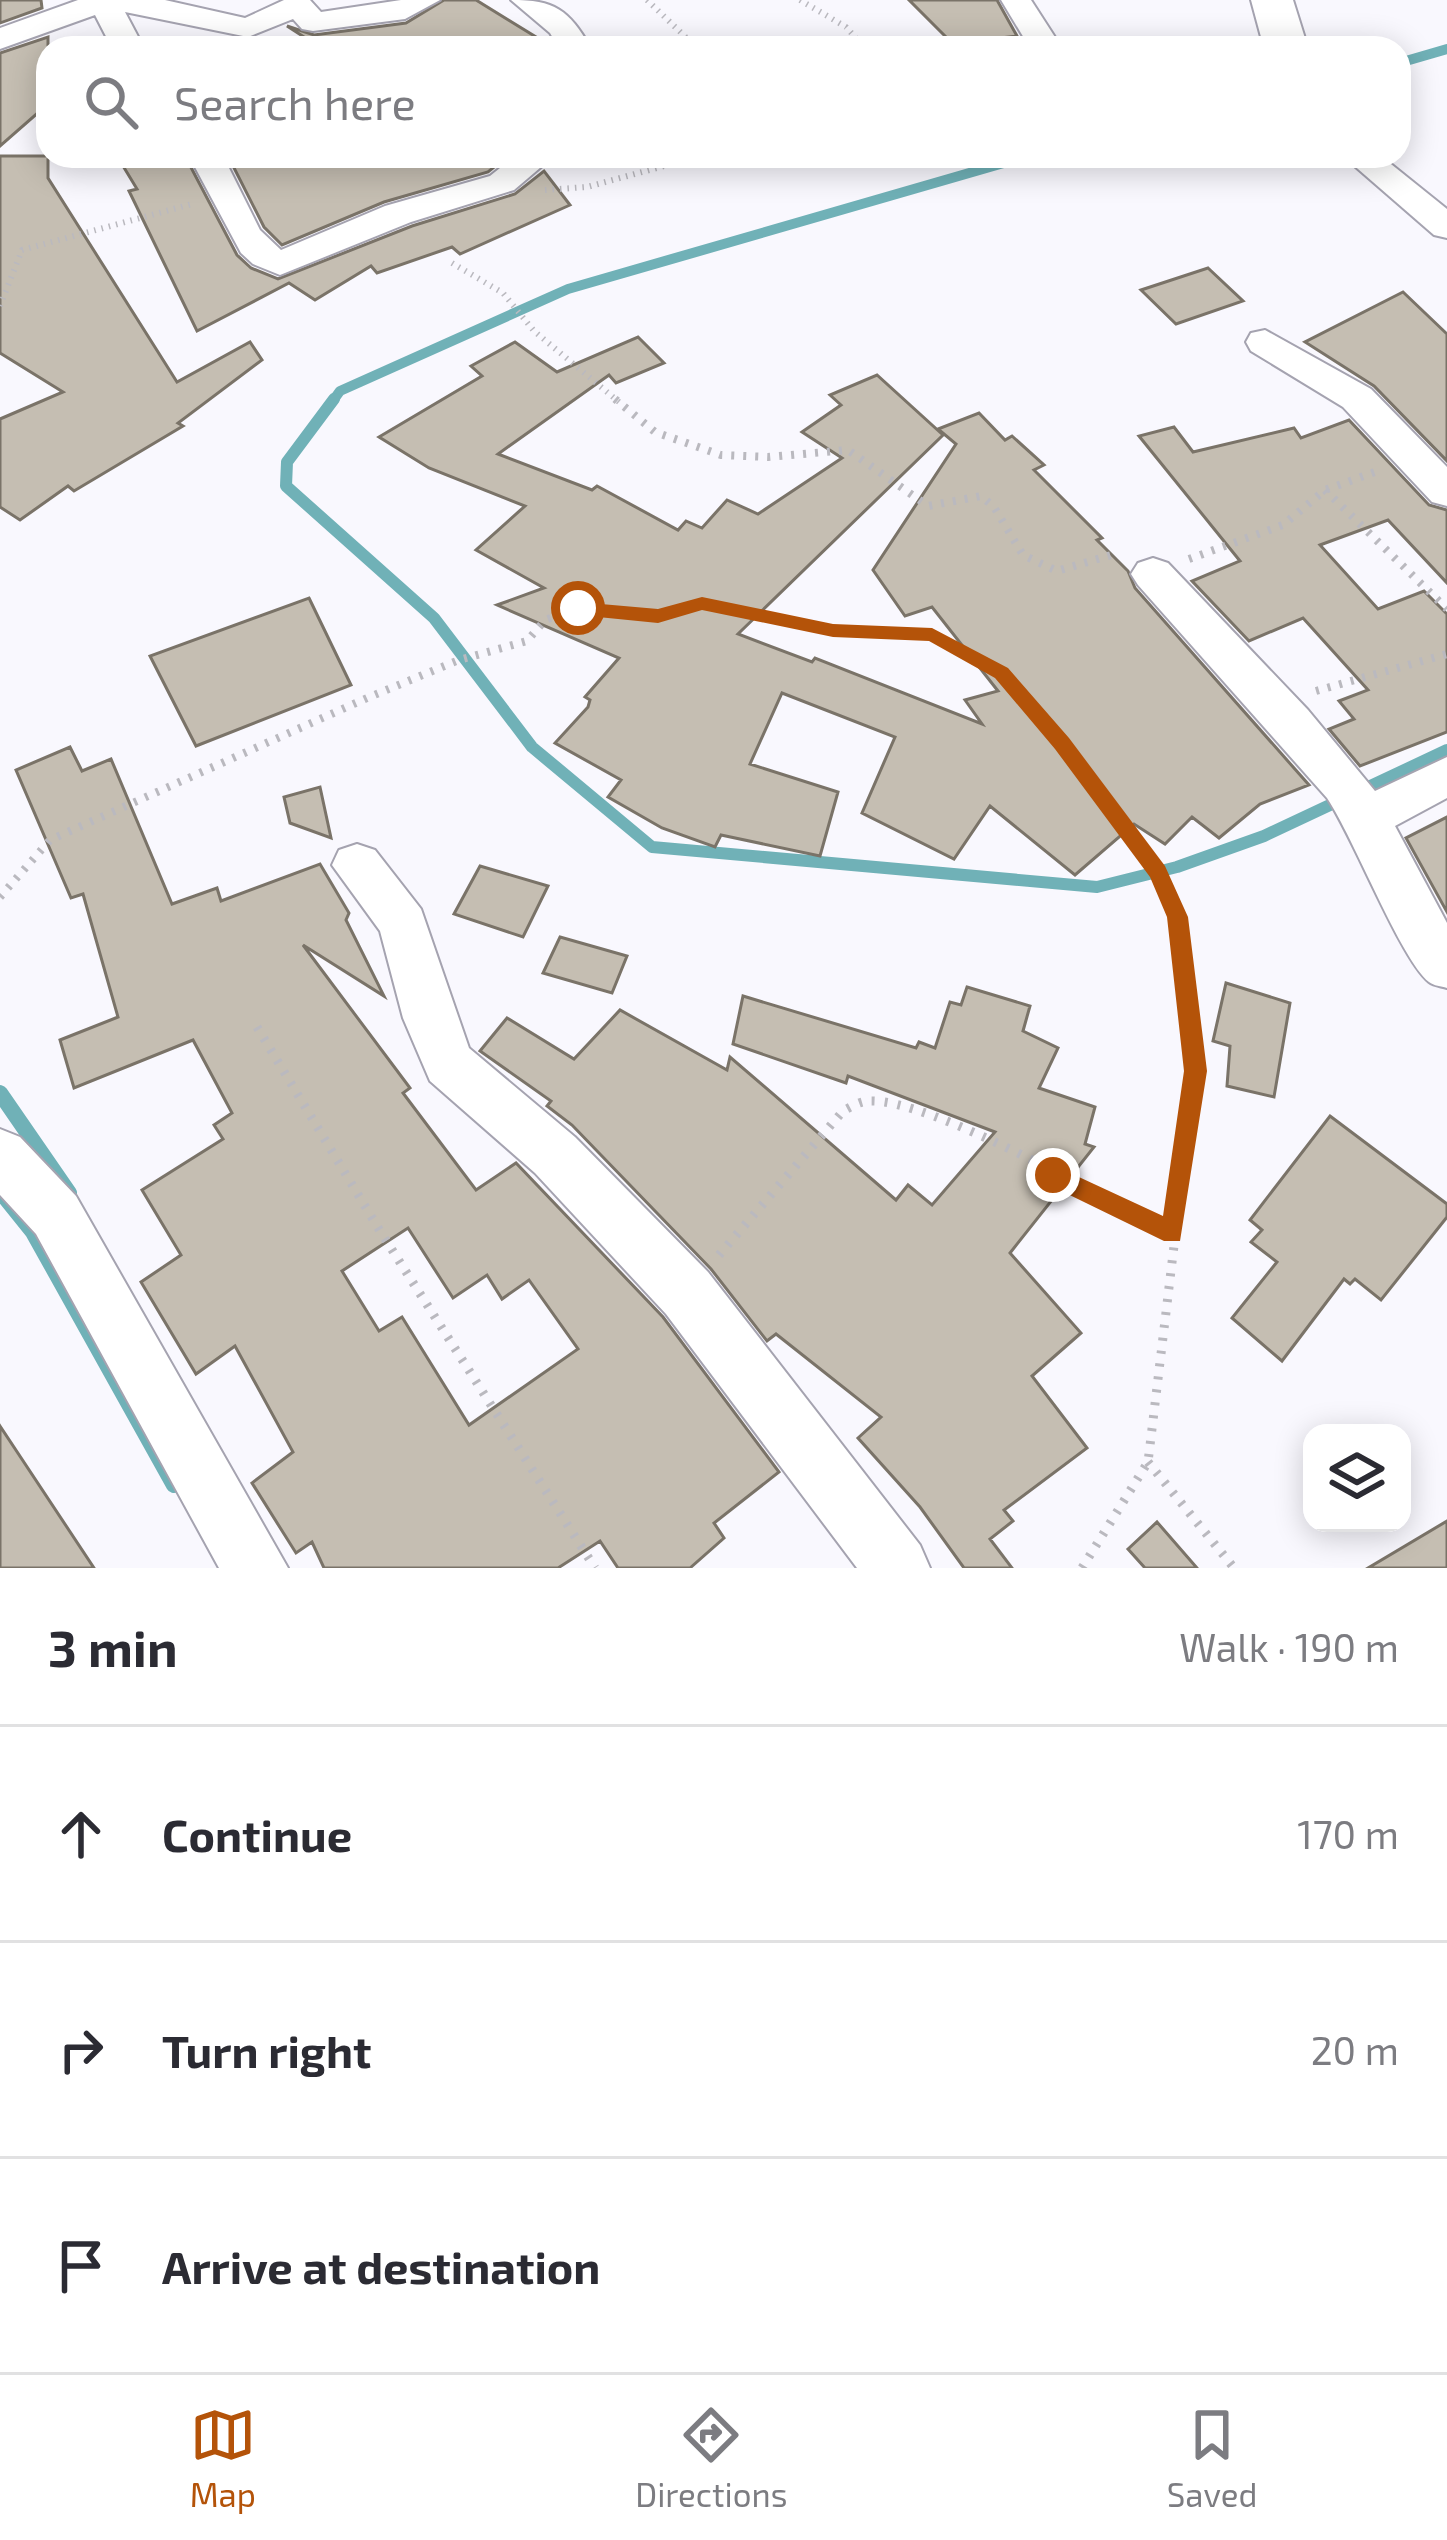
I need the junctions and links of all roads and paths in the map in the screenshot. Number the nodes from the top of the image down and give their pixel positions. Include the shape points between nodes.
1 (425, 0) edge
2 (526, 0) edge
3 (647, 0) edge
4 (800, 0) edge
5 (1016, 0) edge
6 (1272, 0) edge
7 (104, 1) edge
8 (122, 36) edge
9 (568, 36) edge
10 (684, 36) edge
11 (855, 36) edge
12 (1038, 36) edge
13 (1282, 36) edge
14 (0, 40) edge
15 (213, 168) edge
16 (521, 168) edge
17 (657, 168) edge
18 (1375, 168) edge
19 (502, 183) junction
20 (227, 193) junction
21 (1447, 227) edge
22 (452, 263) dead end
23 (0, 306) edge
24 (1265, 342) dead end
25 (1416, 458) junction
26 (1325, 490) junction
27 (1447, 492) edge
28 (1153, 574) junction
29 (1447, 609) edge
30 (1447, 654) edge
31 (1274, 700) junction
32 (1447, 776) edge
33 (1367, 818) junction
34 (357, 865) dead end
35 (0, 897) edge
36 (1447, 966) edge
37 (257, 1027) dead end
38 (0, 1155) edge
39 (1172, 1233) junction
40 (687, 1292) junction
41 (1148, 1462) junction
42 (255, 1568) edge
43 (595, 1568) edge
44 (897, 1568) edge
45 (1082, 1568) edge
46 (1234, 1568) edge

1 - 7 street via 313,22 298,5 248,28
2 - 9 street
3 - 10 path
4 - 11 path
5 - 12 street
6 - 13 street
7 - 8 street
7 - 14 street
15 - 20 street
16 - 19 street
17 - 19 path via 587,187
18 - 21 street
19 - 20 street via 398,214 280,264 242,232
20 - 23 path via 22,250
22 - 28 path via 503,293 534,331 655,432 721,455 848,450 928,506 981,496 1023,555 1057,571 1121,552
24 - 25 street via 1357,398
25 - 26 path
25 - 27 street
26 - 28 path via 1283,525
26 - 29 path
28 - 31 street
30 - 31 path
31 - 33 street
32 - 33 street
33 - 36 street
34 - 40 street via 403,924 449,1064 555,1155
35 - 39 path via 50,840 367,698 527,641 545,620 578,608 658,616 702,604 833,631 932,635 1002,673 1135,840 1178,917 1196,1071
37 - 43 path
38 - 42 street via 56,1216
39 - 40 path via 973,1137 868,1101 843,1111
39 - 41 path
40 - 44 street
41 - 45 path
41 - 46 path

